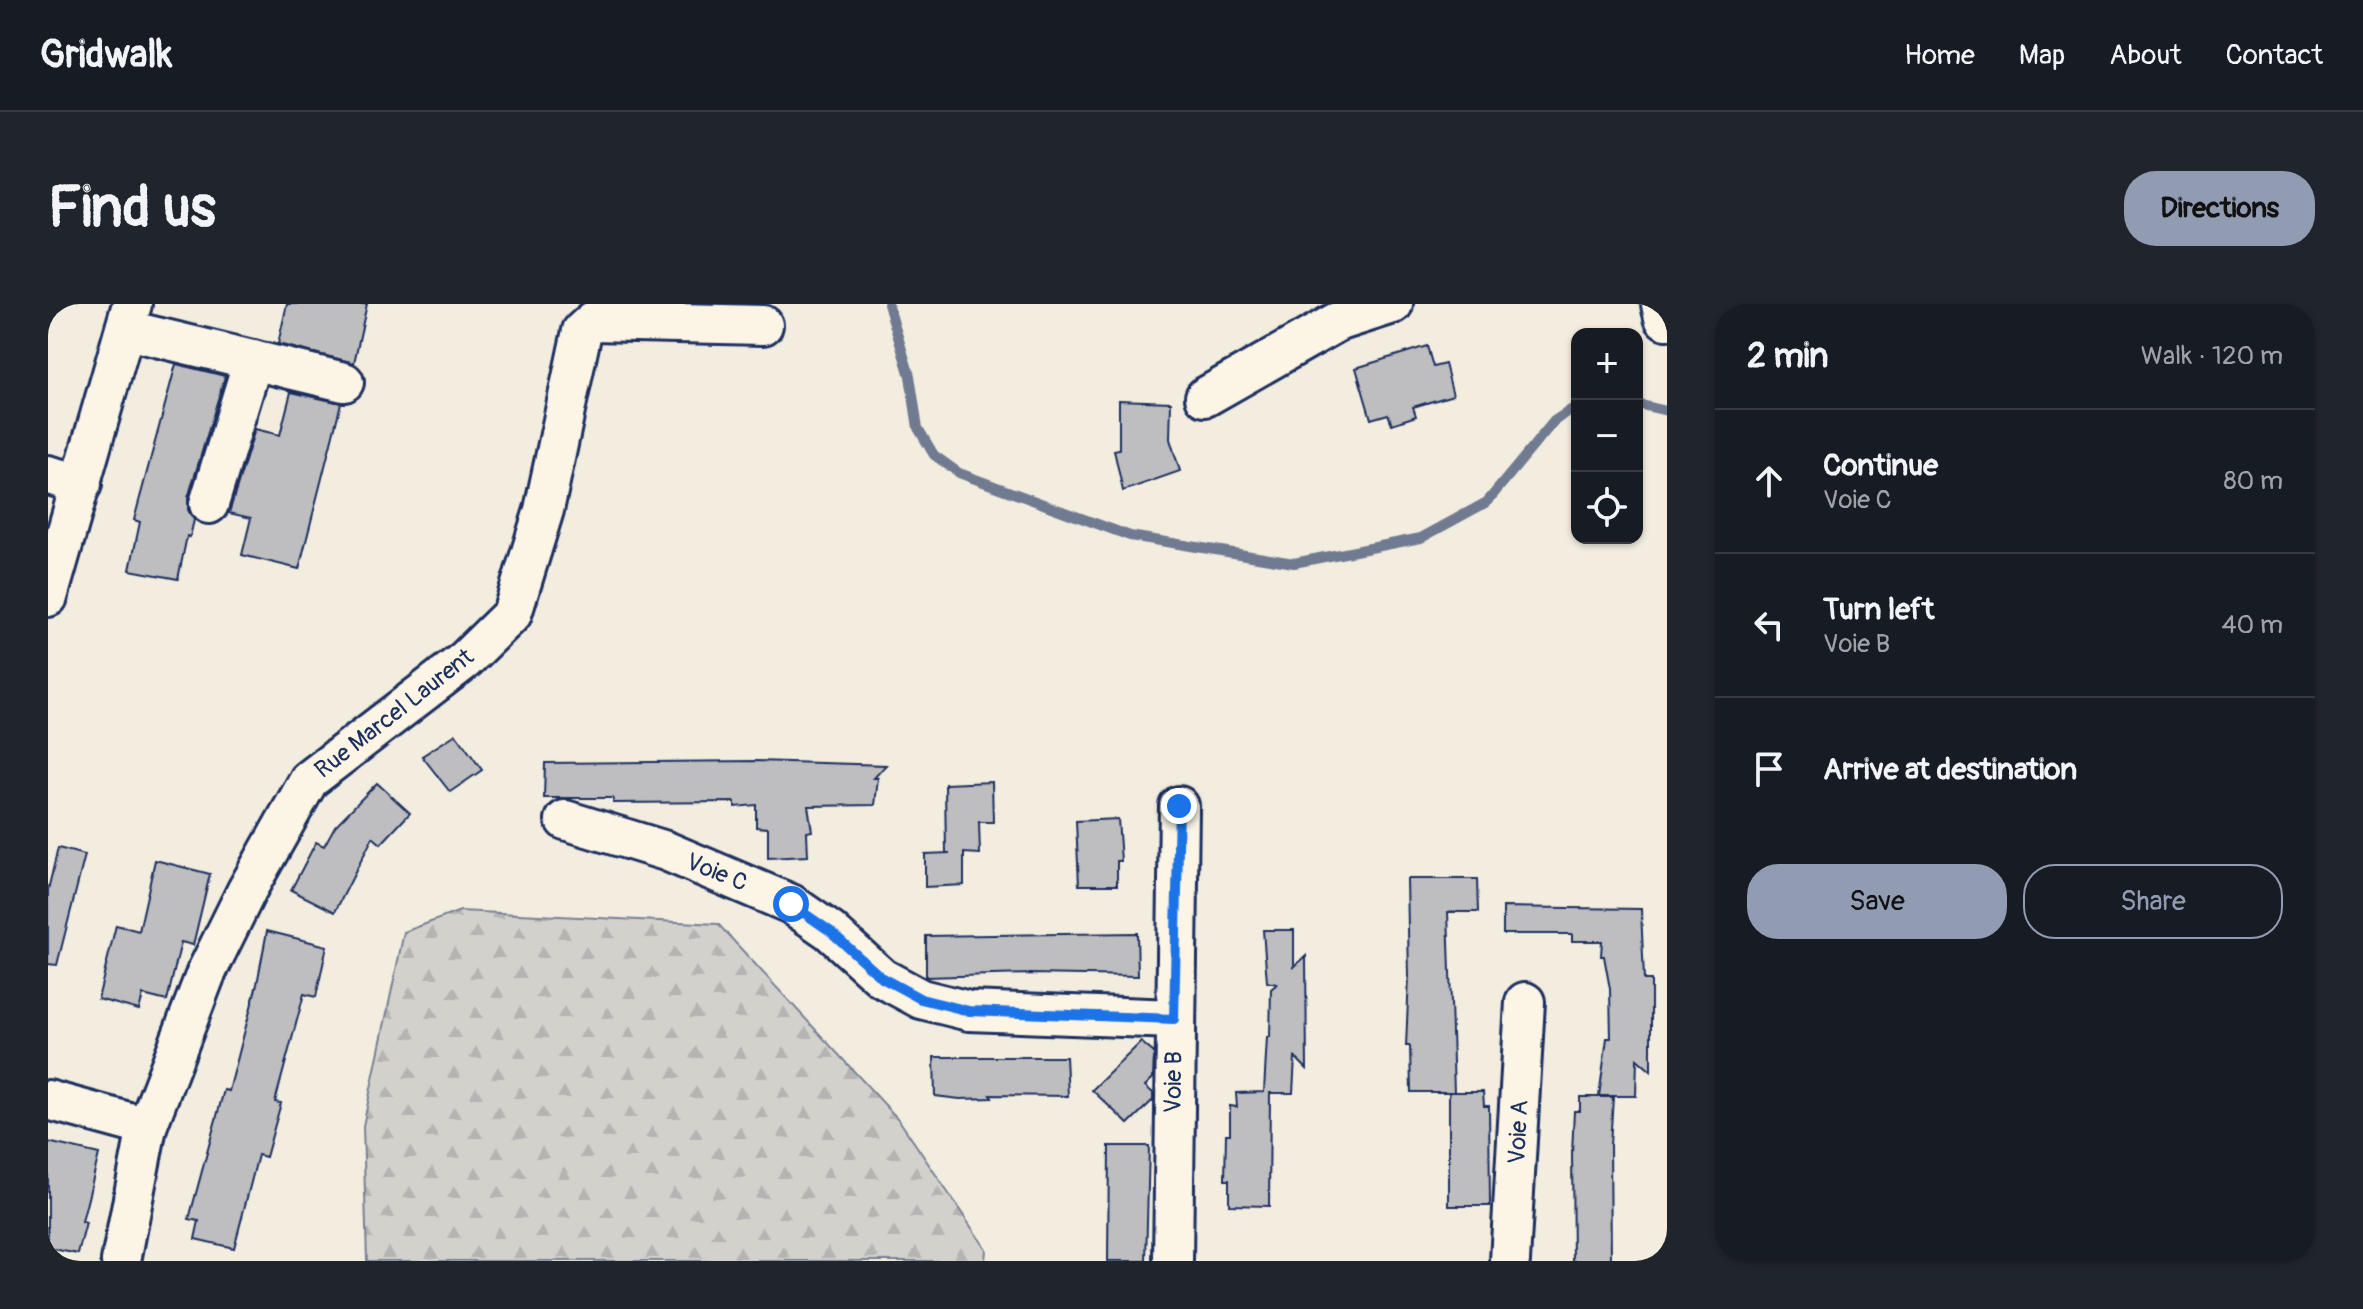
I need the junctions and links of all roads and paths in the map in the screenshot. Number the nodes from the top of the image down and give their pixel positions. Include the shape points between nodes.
1 (1393, 304) edge
2 (1664, 304) edge
3 (130, 317) edge
4 (1667, 317) edge
5 (763, 325) dead end
6 (253, 360) junction
7 (344, 382) dead end
8 (1205, 397) dead end
9 (65, 480) edge
10 (209, 504) dead end
11 (48, 597) edge
12 (1179, 806) dead end
13 (565, 820) dead end
14 (1525, 1002) dead end
15 (1174, 1019) junction
16 (48, 1100) edge
17 (147, 1127) junction
18 (121, 1261) edge
19 (1173, 1261) edge
20 (1510, 1261) edge

1 - 8 street via 1337,322
2 - 4 main road
3 - 6 street
3 - 9 street
5 - 17 street, Rue Marcel Laurent via 593,321 582,331 544,510 512,614 465,660 309,780 206,973
6 - 7 street
6 - 10 street
9 - 11 street
12 - 15 street, Voie B
13 - 15 street, Voie C via 666,851 791,904 882,978 921,999 969,1011
14 - 20 street, Voie A
15 - 19 street, Voie B
16 - 17 street
17 - 18 street, Rue Marcel Laurent

